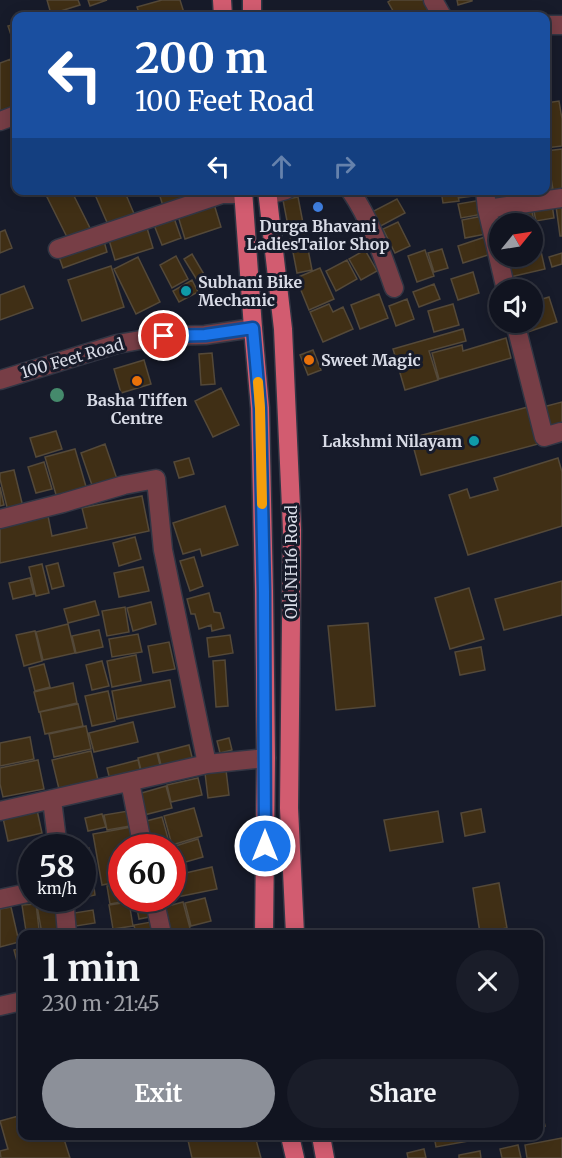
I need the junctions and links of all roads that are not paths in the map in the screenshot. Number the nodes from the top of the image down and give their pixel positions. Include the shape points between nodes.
1 (219, 195) edge
2 (243, 195) edge
3 (267, 195) edge
4 (353, 195) edge
5 (562, 198) edge
6 (486, 200) edge
7 (58, 249) dead end
8 (504, 279) edge
9 (394, 288) dead end
10 (253, 328) junction
11 (284, 329) junction
12 (517, 333) edge
13 (0, 380) edge
14 (561, 432) edge
15 (0, 519) edge
16 (266, 758) junction
17 (207, 764) junction
18 (130, 782) junction
19 (52, 800) junction
20 (0, 811) edge
21 (56, 834) edge
22 (140, 834) edge
23 (18, 895) edge
24 (0, 899) edge
25 (65, 912) edge
26 (157, 912) edge
27 (67, 930) edge
28 (161, 930) edge
29 (264, 930) edge
30 (295, 930) edge
31 (18, 1001) edge
32 (0, 1006) edge
33 (291, 1140) edge
34 (322, 1140) edge
35 (295, 1158) edge
36 (325, 1158) edge

1 - 7 street
2 - 10 main road, Old NH16 Road
3 - 11 main road, Old NH16 Road
4 - 9 street via 376,237
5 - 6 street
6 - 8 street
10 - 11 main road
10 - 13 street, 100 Feet Road via 117,344
10 - 16 main road, Old NH16 Road via 260,408
11 - 30 main road, Old NH16 Road via 292,530 289,808
12 - 14 street via 543,437
15 - 17 street via 156,479 163,550
16 - 17 street
16 - 29 main road, Old NH16 Road
17 - 18 street
18 - 19 street
18 - 22 street
19 - 20 street
19 - 21 street
23 - 24 street
25 - 27 street
26 - 28 street
31 - 32 street
33 - 35 main road
34 - 36 main road

